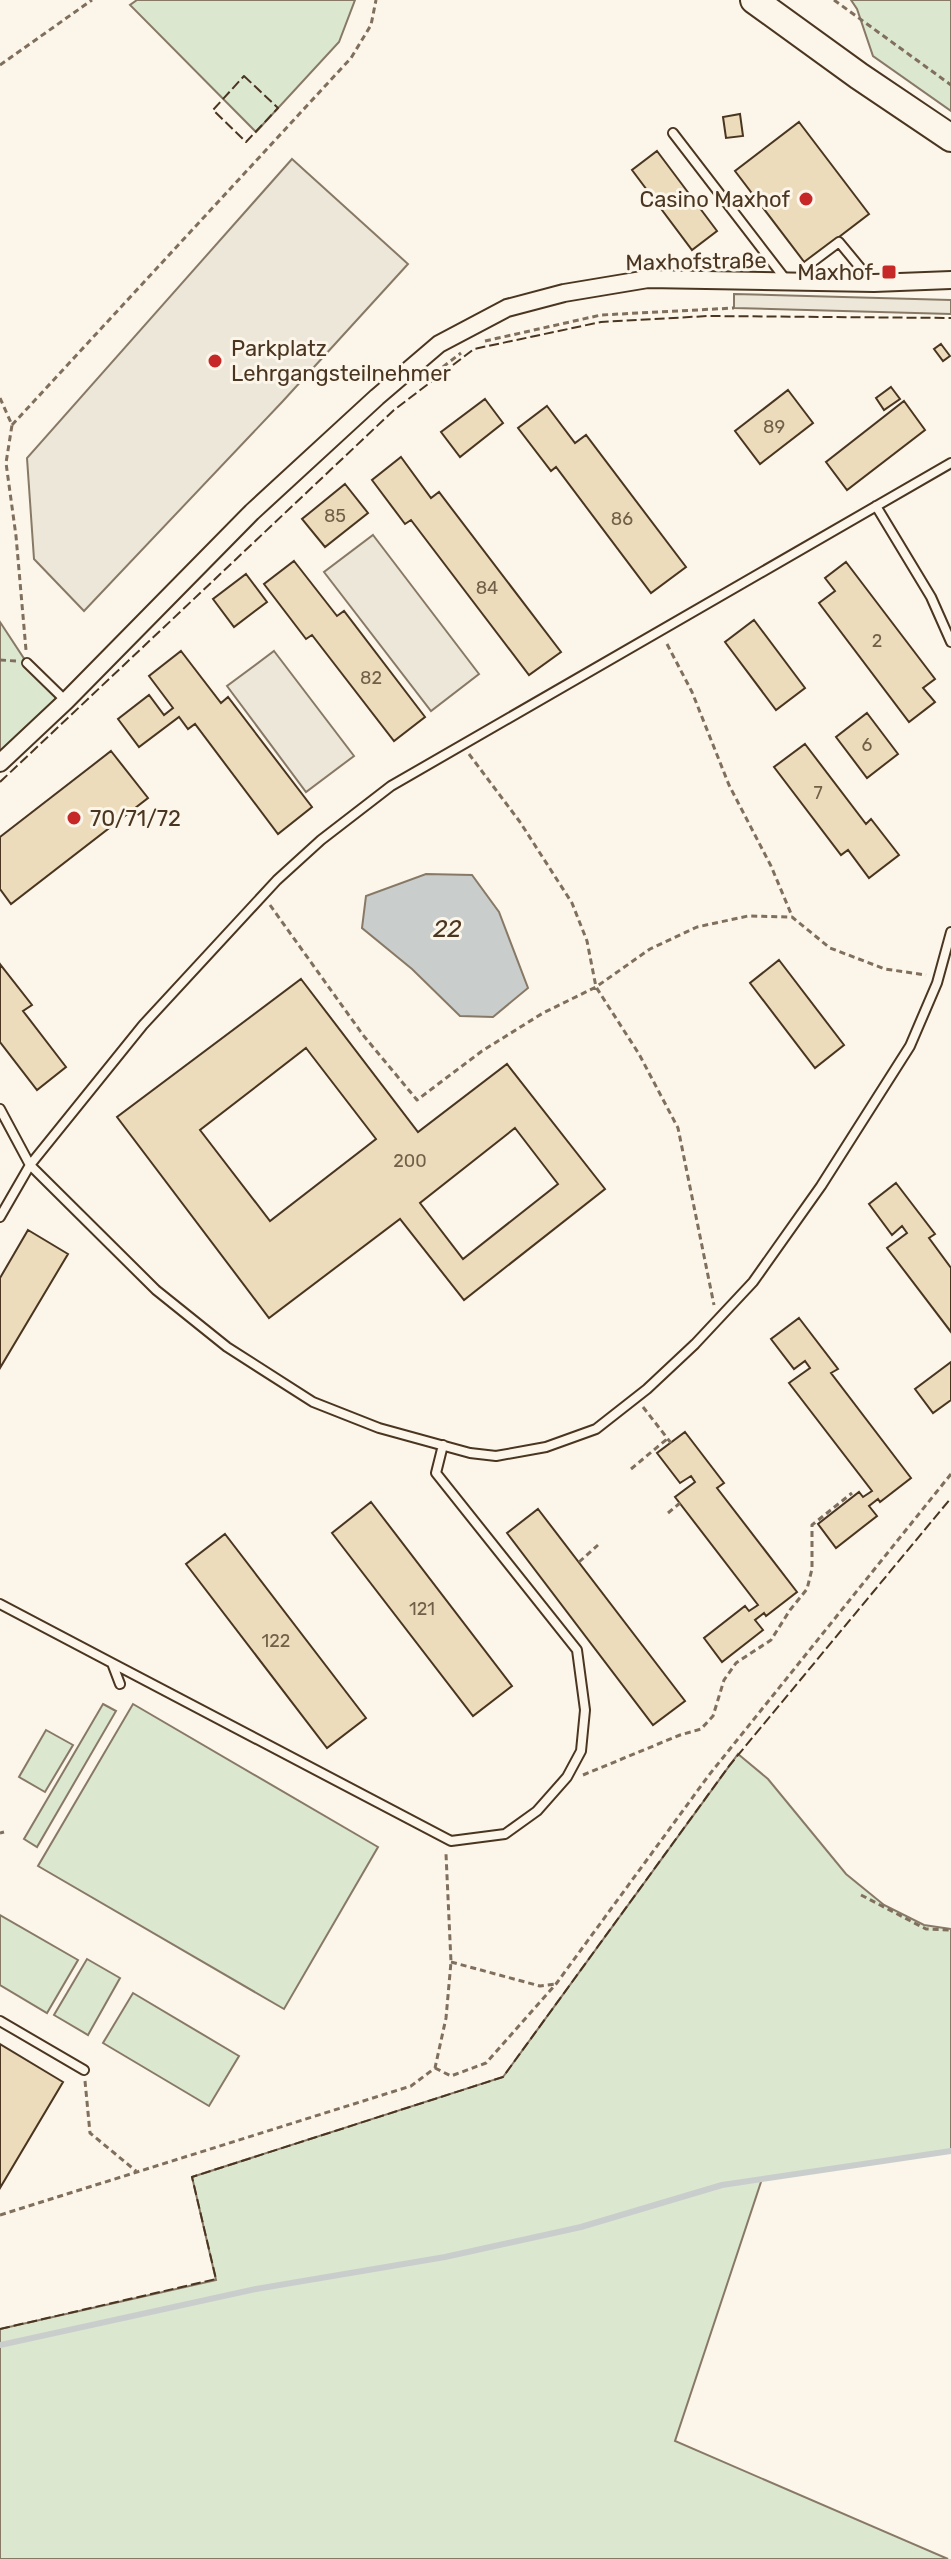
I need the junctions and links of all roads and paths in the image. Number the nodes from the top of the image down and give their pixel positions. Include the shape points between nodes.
1 (92, 0) edge
2 (376, 0) edge
3 (754, 0) edge
4 (834, 0) edge
5 (0, 65) edge
6 (951, 85) edge
7 (673, 133) dead end
8 (951, 138) edge
9 (951, 280) edge
10 (786, 281) junction
11 (807, 281) junction
12 (872, 283) junction
13 (734, 308) dead end
14 (474, 344) dead end
15 (462, 352) dead end
16 (427, 379) dead end
17 (0, 398) edge
18 (12, 425) junction
19 (951, 463) edge
20 (876, 506) junction
21 (659, 630) junction
22 (951, 642) edge
23 (27, 663) joint
24 (66, 701) junction
25 (462, 745) junction
26 (0, 763) edge
27 (264, 895) junction
28 (792, 917) junction
29 (951, 932) edge
30 (939, 977) junction
31 (596, 987) junction
32 (0, 1109) edge
33 (30, 1165) junction
34 (0, 1217) edge
35 (718, 1320) junction
36 (636, 1398) junction
37 (667, 1439) junction
38 (671, 1443) dead end
39 (443, 1445) junction
40 (631, 1469) dead end
41 (951, 1474) edge
42 (852, 1493) dead end
43 (680, 1503) dead end
44 (668, 1513) dead end
45 (598, 1545) dead end
46 (579, 1562) dead end
47 (0, 1604) edge
48 (112, 1663) junction
49 (120, 1684) dead end
50 (561, 1784) junction
51 (445, 1839) junction
52 (861, 1895) dead end
53 (951, 1930) edge
54 (451, 1962) junction
55 (556, 1984) junction
56 (0, 2021) edge
57 (435, 2068) junction
58 (84, 2070) joint
59 (136, 2171) junction
60 (0, 2215) edge

1 - 5 path
2 - 18 path via 371,25 351,58
3 - 8 main road
4 - 6 path
7 - 10 lane
9 - 12 street, Maxhofstraße
10 - 11 street, Maxhofstraße
10 - 24 street, Maxhofstraße via 648,279 564,293 507,308 439,344 252,512
11 - 12 street, Maxhofstraße
11 - 12 lane via 807,266 839,242
13 - 14 path via 601,315
15 - 16 path
17 - 18 path
18 - 23 path via 6,463
19 - 20 lane
20 - 21 lane
20 - 22 lane via 931,597
21 - 25 lane
21 - 28 path
23 - 24 lane
24 - 26 street, Maxhofstraße
25 - 27 lane via 391,786 321,840
25 - 31 path via 572,903
27 - 31 path via 363,1035 417,1100 482,1051
27 - 33 lane via 143,1025
28 - 30 path via 830,948 885,969
28 - 31 path via 748,916 697,927 650,949
29 - 30 lane
30 - 35 lane via 910,1046 873,1106 778,1248
31 - 35 path via 678,1128
32 - 33 lane
33 - 34 lane
33 - 39 lane via 156,1290 227,1347 313,1402
35 - 36 lane
36 - 37 path
36 - 39 lane via 596,1429 546,1447 496,1456
37 - 38 path
37 - 40 path
39 - 50 lane via 436,1473 577,1650 585,1710 581,1751
41 - 55 path via 709,1775
42 - 50 path via 812,1525 807,1589 771,1640 736,1663 724,1680 713,1716 701,1729
43 - 44 path
45 - 46 path
47 - 48 lane
48 - 49 lane
48 - 51 lane
50 - 51 lane via 537,1811 505,1834
51 - 54 path
52 - 53 path via 926,1929
54 - 55 path via 540,1986
54 - 57 path
55 - 57 path via 486,2063 451,2076
56 - 58 lane
57 - 59 path via 411,2086
58 - 59 path via 90,2133
59 - 60 path

